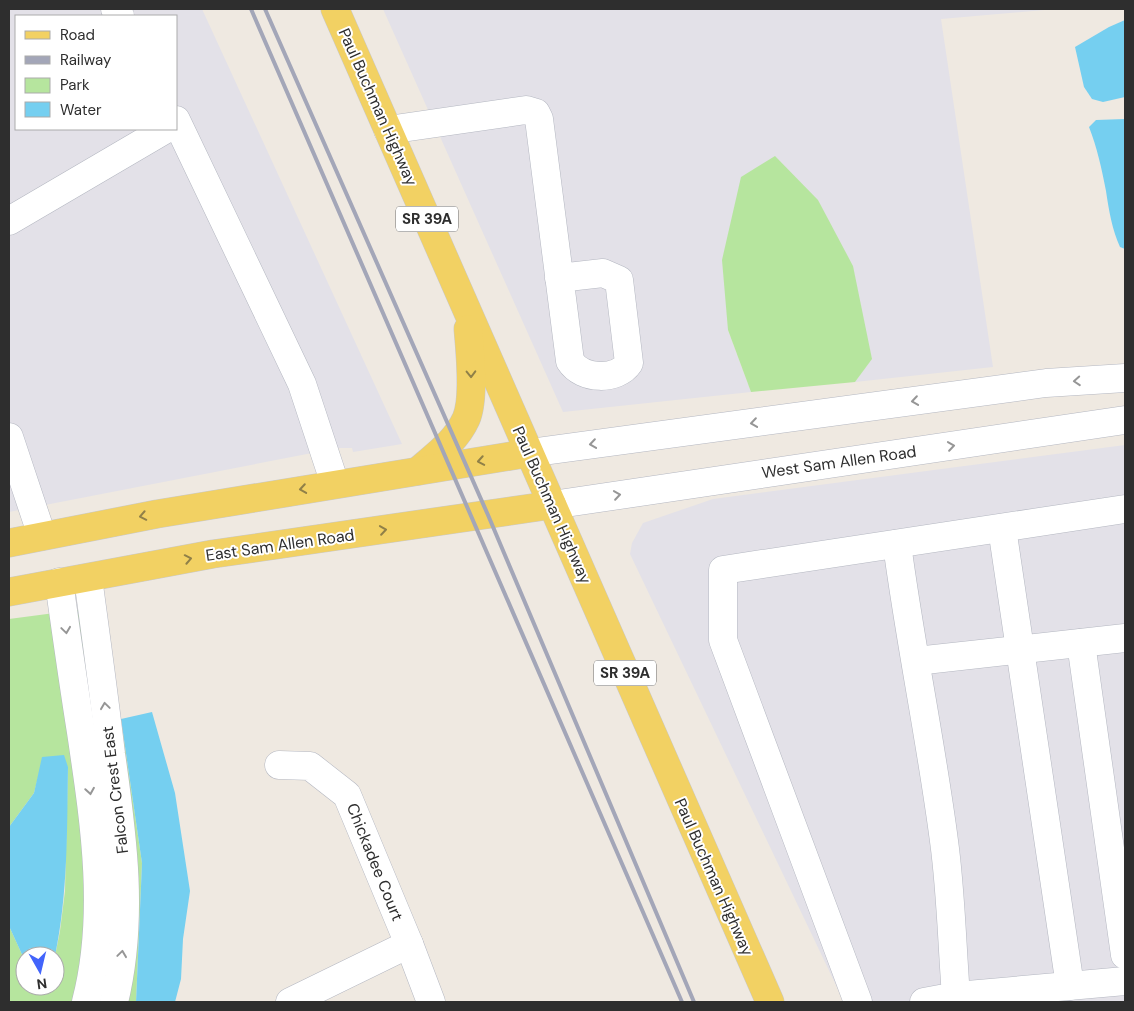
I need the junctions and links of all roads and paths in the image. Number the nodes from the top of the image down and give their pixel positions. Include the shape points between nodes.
1 (334, 9) edge
2 (164, 130) edge
3 (177, 130) edge
4 (388, 130) junction
5 (9, 221) edge
6 (560, 278) dead end
7 (466, 308) junction
8 (1125, 378) edge
9 (1125, 420) edge
10 (9, 437) edge
11 (529, 453) junction
12 (418, 471) junction
13 (335, 484) junction
14 (552, 505) junction
15 (1125, 509) edge
16 (1002, 528) junction
17 (42, 536) junction
18 (9, 543) edge
19 (897, 544) junction
20 (88, 578) junction
21 (59, 582) junction
22 (9, 592) edge
23 (1125, 638) edge
24 (1081, 643) junction
25 (1021, 649) junction
26 (916, 661) junction
27 (279, 765) dead end
28 (97, 865) junction
29 (124, 866) junction
30 (409, 944) junction
31 (1125, 955) edge
32 (1125, 981) edge
33 (1070, 986) junction
34 (956, 996) junction
35 (86, 1002) edge
36 (114, 1002) edge
37 (290, 1002) edge
38 (431, 1002) edge
39 (770, 1002) edge
40 (858, 1002) edge
41 (924, 1002) edge

1 - 4 main road, Paul Buchman Highway / SR 39A
2 - 5 street
3 - 13 street via 302,384
4 - 6 street via 526,110 536,113
4 - 7 main road, Paul Buchman Highway / SR 39A
7 - 11 main road, Paul Buchman Highway / SR 39A
7 -> 12 main road via 471,377 467,418 454,438
8 -> 11 street via 1046,384
14 -> 9 street, West Sam Allen Road
10 - 17 street
11 -> 12 main road
11 - 14 main road, Paul Buchman Highway / SR 39A
12 - 13 main road
13 -> 17 main road
20 -> 14 main road, East Sam Allen Road via 213,554
14 - 39 main road, Paul Buchman Highway / SR 39A
15 - 16 street
16 - 19 street
16 - 25 street
17 - 18 main road
19 - 26 street
19 - 40 street via 720,560 723,640
20 - 21 main road, East Sam Allen Road
29 -> 20 street, Falcon Crest East
21 - 22 main road, East Sam Allen Road
21 -> 28 street, Falcon Crest East via 91,801
23 - 24 street
24 - 25 street
24 - 31 street
25 - 26 street
25 - 33 street
26 - 34 street via 944,842
27 - 30 street, Chickadee Court via 310,766 347,795
28 - 29 street
28 - 35 street, Falcon Crest East via 97,943
36 -> 29 street, Falcon Crest East via 125,937
30 - 37 street
30 - 38 street, Chickadee Court
32 - 33 street
33 - 34 street
34 - 41 street

